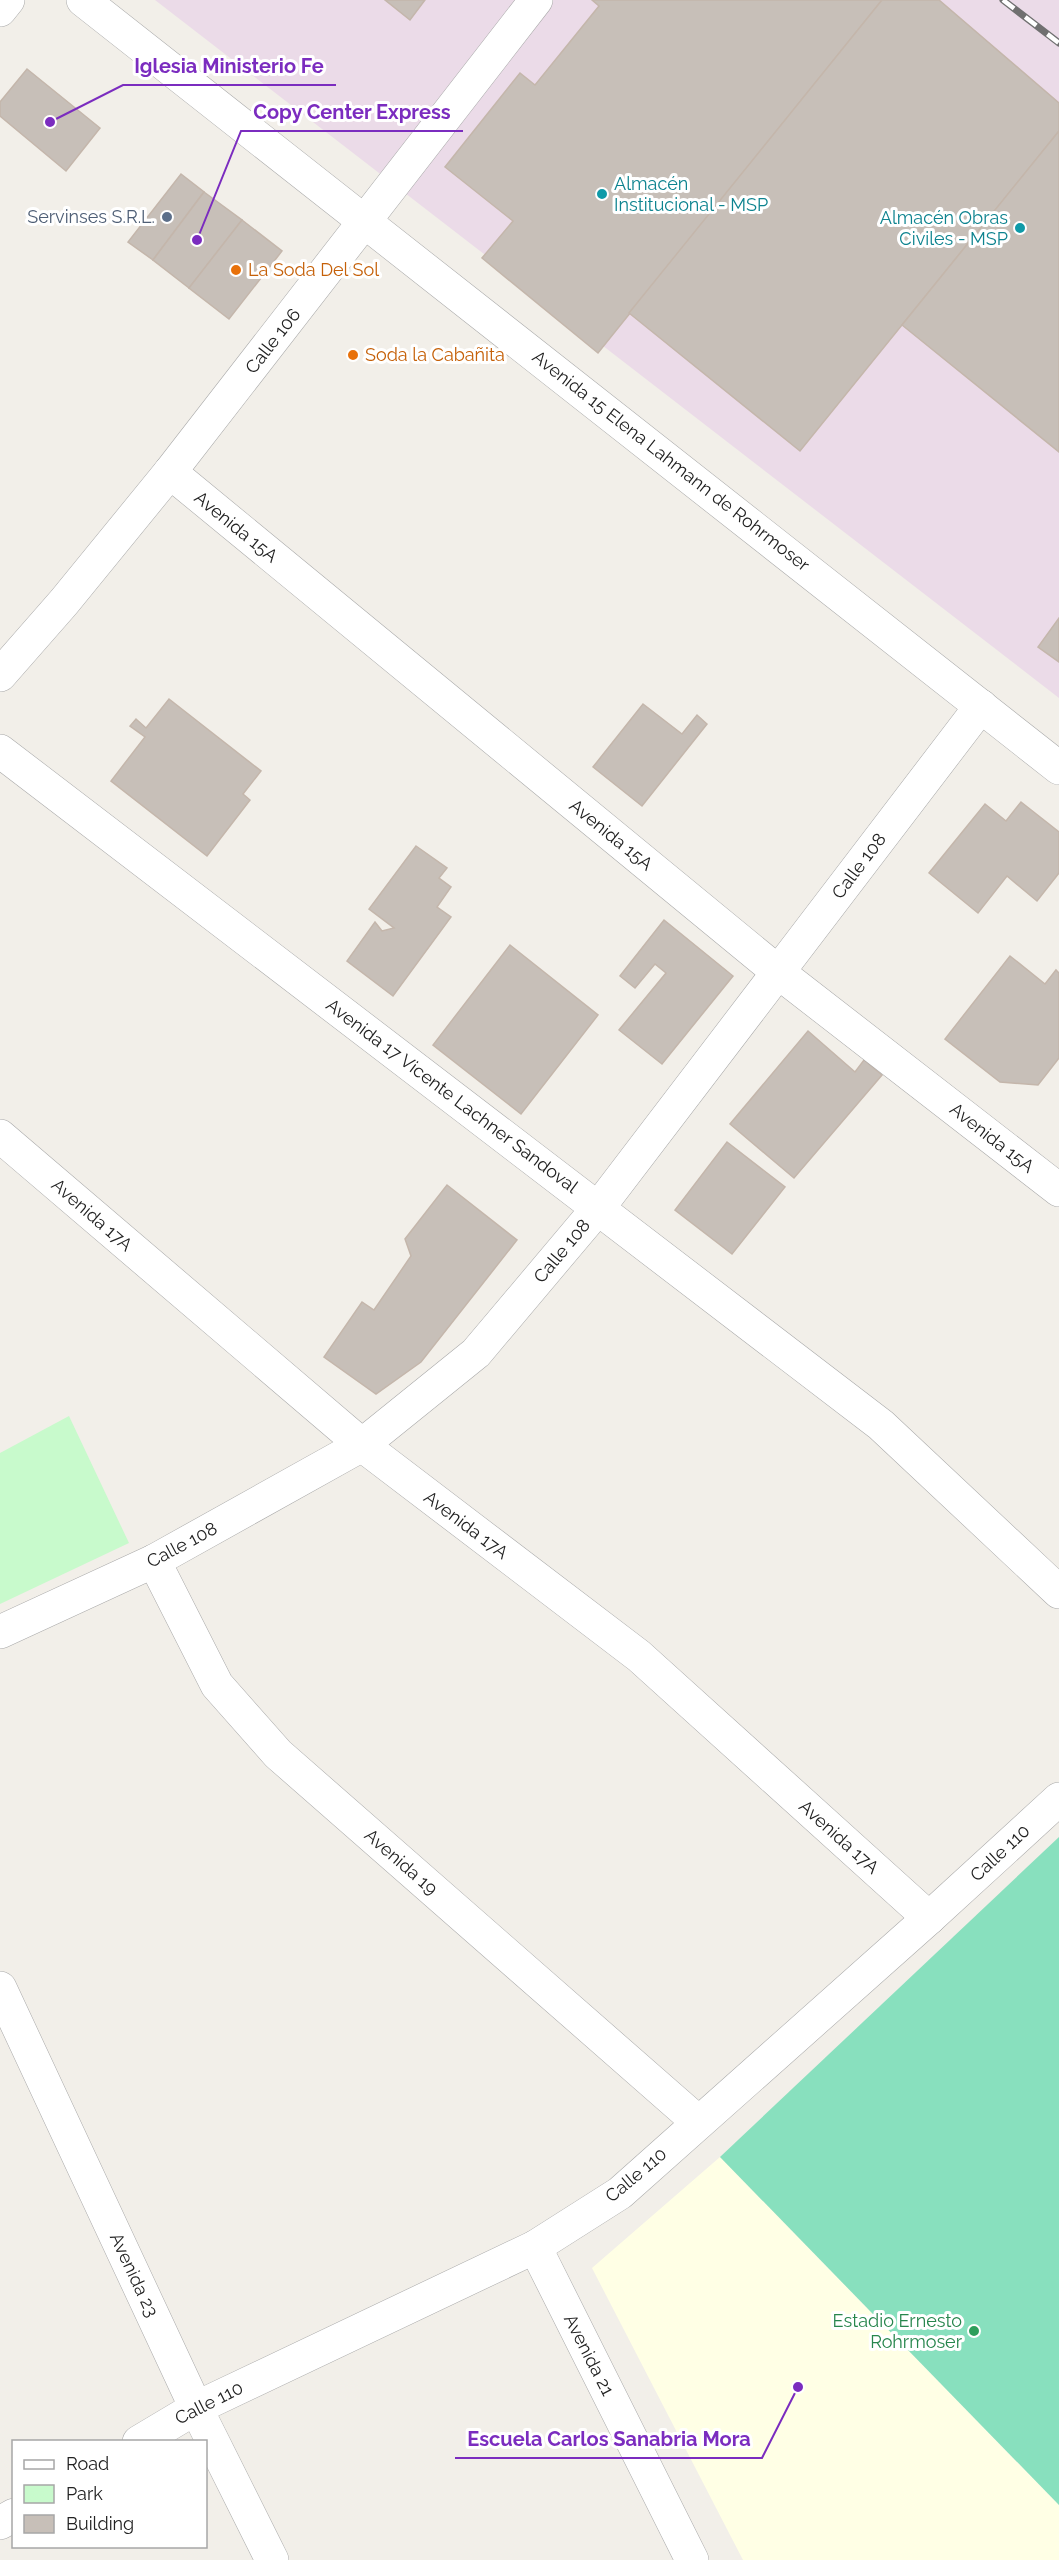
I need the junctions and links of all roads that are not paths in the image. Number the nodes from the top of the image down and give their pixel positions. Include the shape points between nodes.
1 (8, 0) edge
2 (83, 0) edge
3 (536, 0) edge
4 (0, 10) edge
5 (367, 221) junction
6 (170, 472) junction
7 (0, 675) edge
8 (981, 706) junction
9 (0, 751) edge
10 (1059, 768) edge
11 (778, 972) junction
12 (0, 1136) edge
13 (1059, 1190) edge
14 (598, 1207) junction
15 (362, 1445) junction
16 (154, 1561) junction
17 (1059, 1593) edge
18 (0, 1632) edge
19 (1059, 1799) edge
20 (929, 1918) junction
21 (0, 1988) edge
22 (698, 2122) junction
23 (535, 2247) junction
24 (196, 2408) junction
25 (142, 2440) edge
26 (272, 2560) edge
27 (692, 2560) edge

1 - 4 street
2 - 5 street, Avenida 15 Elena Lahmann de Rohrmoser
3 - 5 street, Calle 106
5 - 6 street, Calle 106
5 - 8 street, Avenida 15 Elena Lahmann de Rohrmoser
6 - 7 street, Calle 106
6 - 11 street, Avenida 15A
8 - 10 street, Avenida 15 Elena Lahmann de Rohrmoser
8 - 11 street, Calle 108
9 - 14 street, Avenida 17 Vicente Lachner Sandoval
11 - 13 street, Avenida 15A
11 - 14 street, Calle 108
12 - 15 street, Avenida 17A
14 - 15 street, Calle 108 via 476,1353
14 - 17 street, Avenida 17 Vicente Lachner Sandoval via 881,1425
15 - 16 street, Calle 108
15 - 20 street, Avenida 17A via 639,1656
16 - 18 street, Calle 108
16 - 22 street, Avenida 19 via 217,1685 278,1754
19 - 20 street, Calle 110
20 - 22 street, Calle 110
21 - 24 street, Avenida 23
22 - 23 street, Calle 110 via 620,2193
23 - 24 street, Calle 110
23 - 27 street, Avenida 21
24 - 25 street, Calle 110
24 - 26 street, Avenida 23

